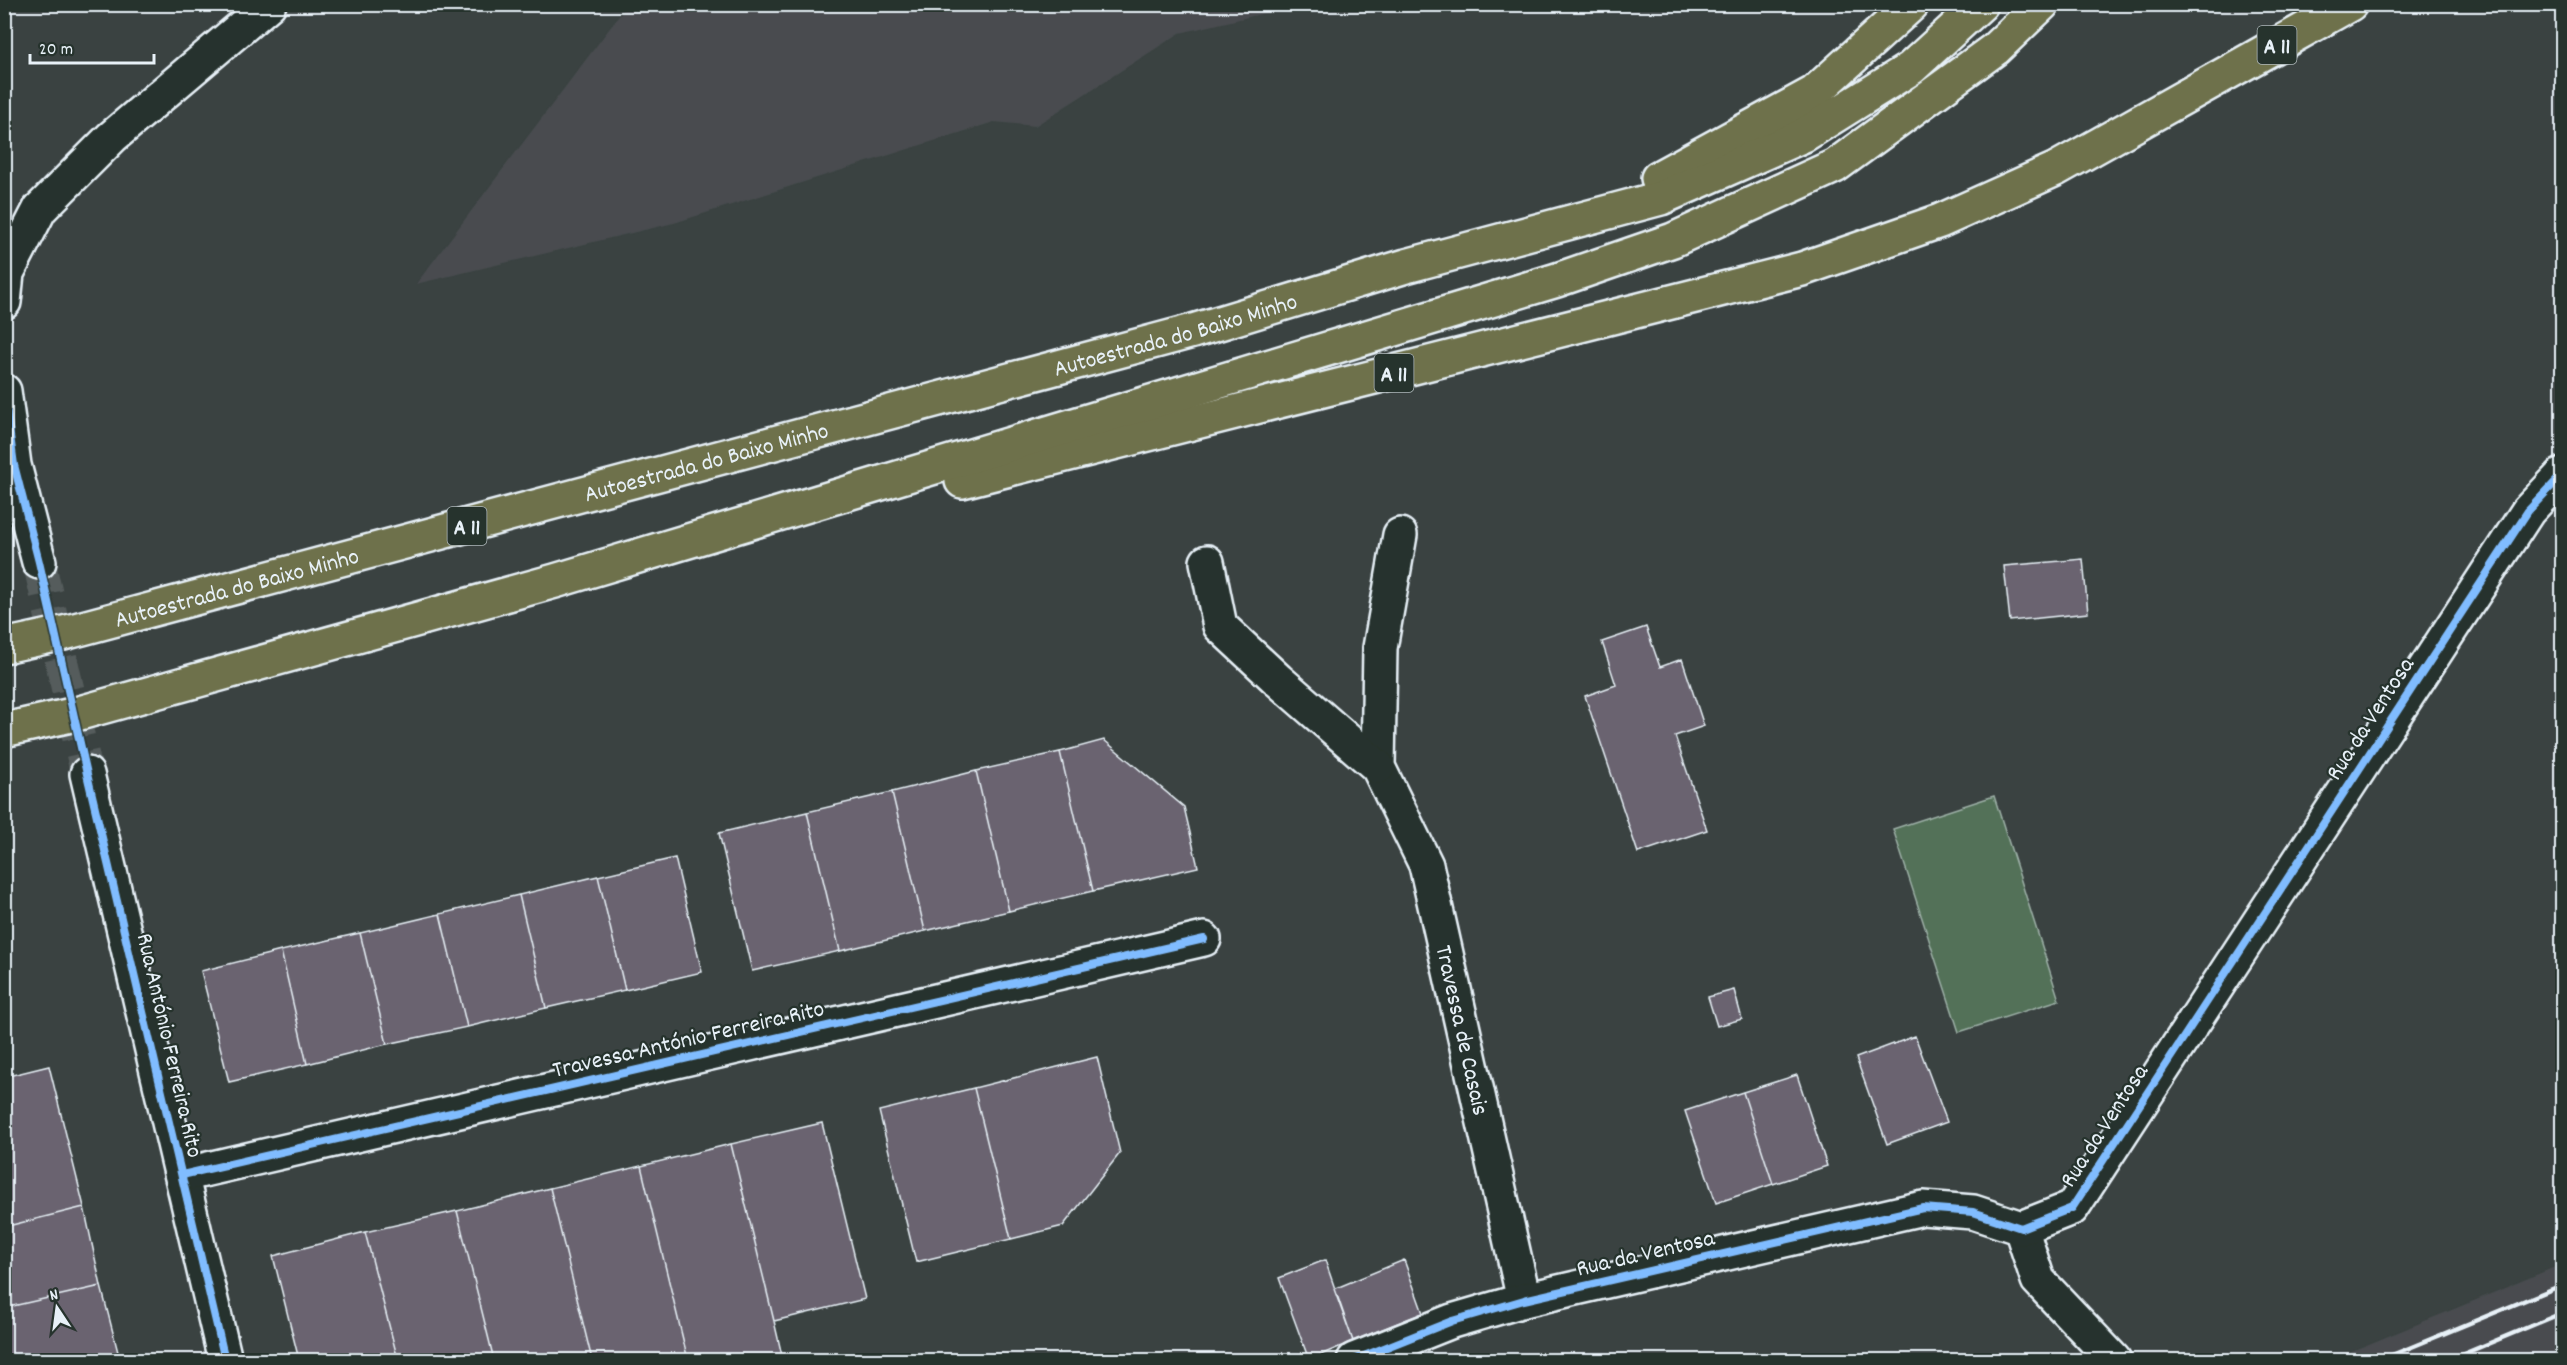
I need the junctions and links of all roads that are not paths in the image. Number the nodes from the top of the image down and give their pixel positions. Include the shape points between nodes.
1 (269, 4) edge
2 (1912, 4) edge
3 (1981, 4) edge
4 (2042, 4) edge
5 (2350, 4) edge
6 (1406, 267) junction
7 (4, 302) edge
8 (4, 390) edge
9 (2562, 476) edge
10 (1400, 535) dead end
11 (39, 562) tunnel mouth
12 (1207, 562) dead end
13 (555, 581) junction
14 (4, 646) edge
15 (4, 730) edge
16 (1378, 767) junction
17 (87, 774) tunnel mouth
18 (1204, 939) dead end
19 (182, 1175) junction
20 (2021, 1227) junction
21 (1524, 1300) junction
22 (225, 1360) edge
23 (1354, 1360) edge
24 (2114, 1360) edge

1 - 7 street via 112,137 40,209 7,273
2 - 6 highway via 1814,93 1657,178
3 - 6 highway, A 11 via 1911,68 1804,135 1661,198
4 - 13 highway via 1995,49 1835,166 1673,240 1557,280
5 - 13 highway, A 11 via 2056,169 1940,221 1802,269
6 - 14 highway, Autoestrada do Baixo Minho / A 11 via 1182,334
8 - 11 street via 14,465
9 - 20 street, Rua da Ventosa via 2528,511 2072,1208
10 - 16 street, Travessa de Casais via 1380,648
12 - 16 street, Travessa de Casais via 1220,626
13 - 15 highway, A 11 via 76,714
16 - 21 street, Travessa de Casais via 1426,865
17 - 19 street, Rua António Ferreira Rito
18 - 19 street, Travessa António Ferreira Rito
19 - 22 street, Rua António Ferreira Rito
20 - 21 street, Rua da Ventosa via 1973,1212 1923,1208
20 - 24 street via 2038,1280
21 - 23 street, Rua da Ventosa via 1452,1321

